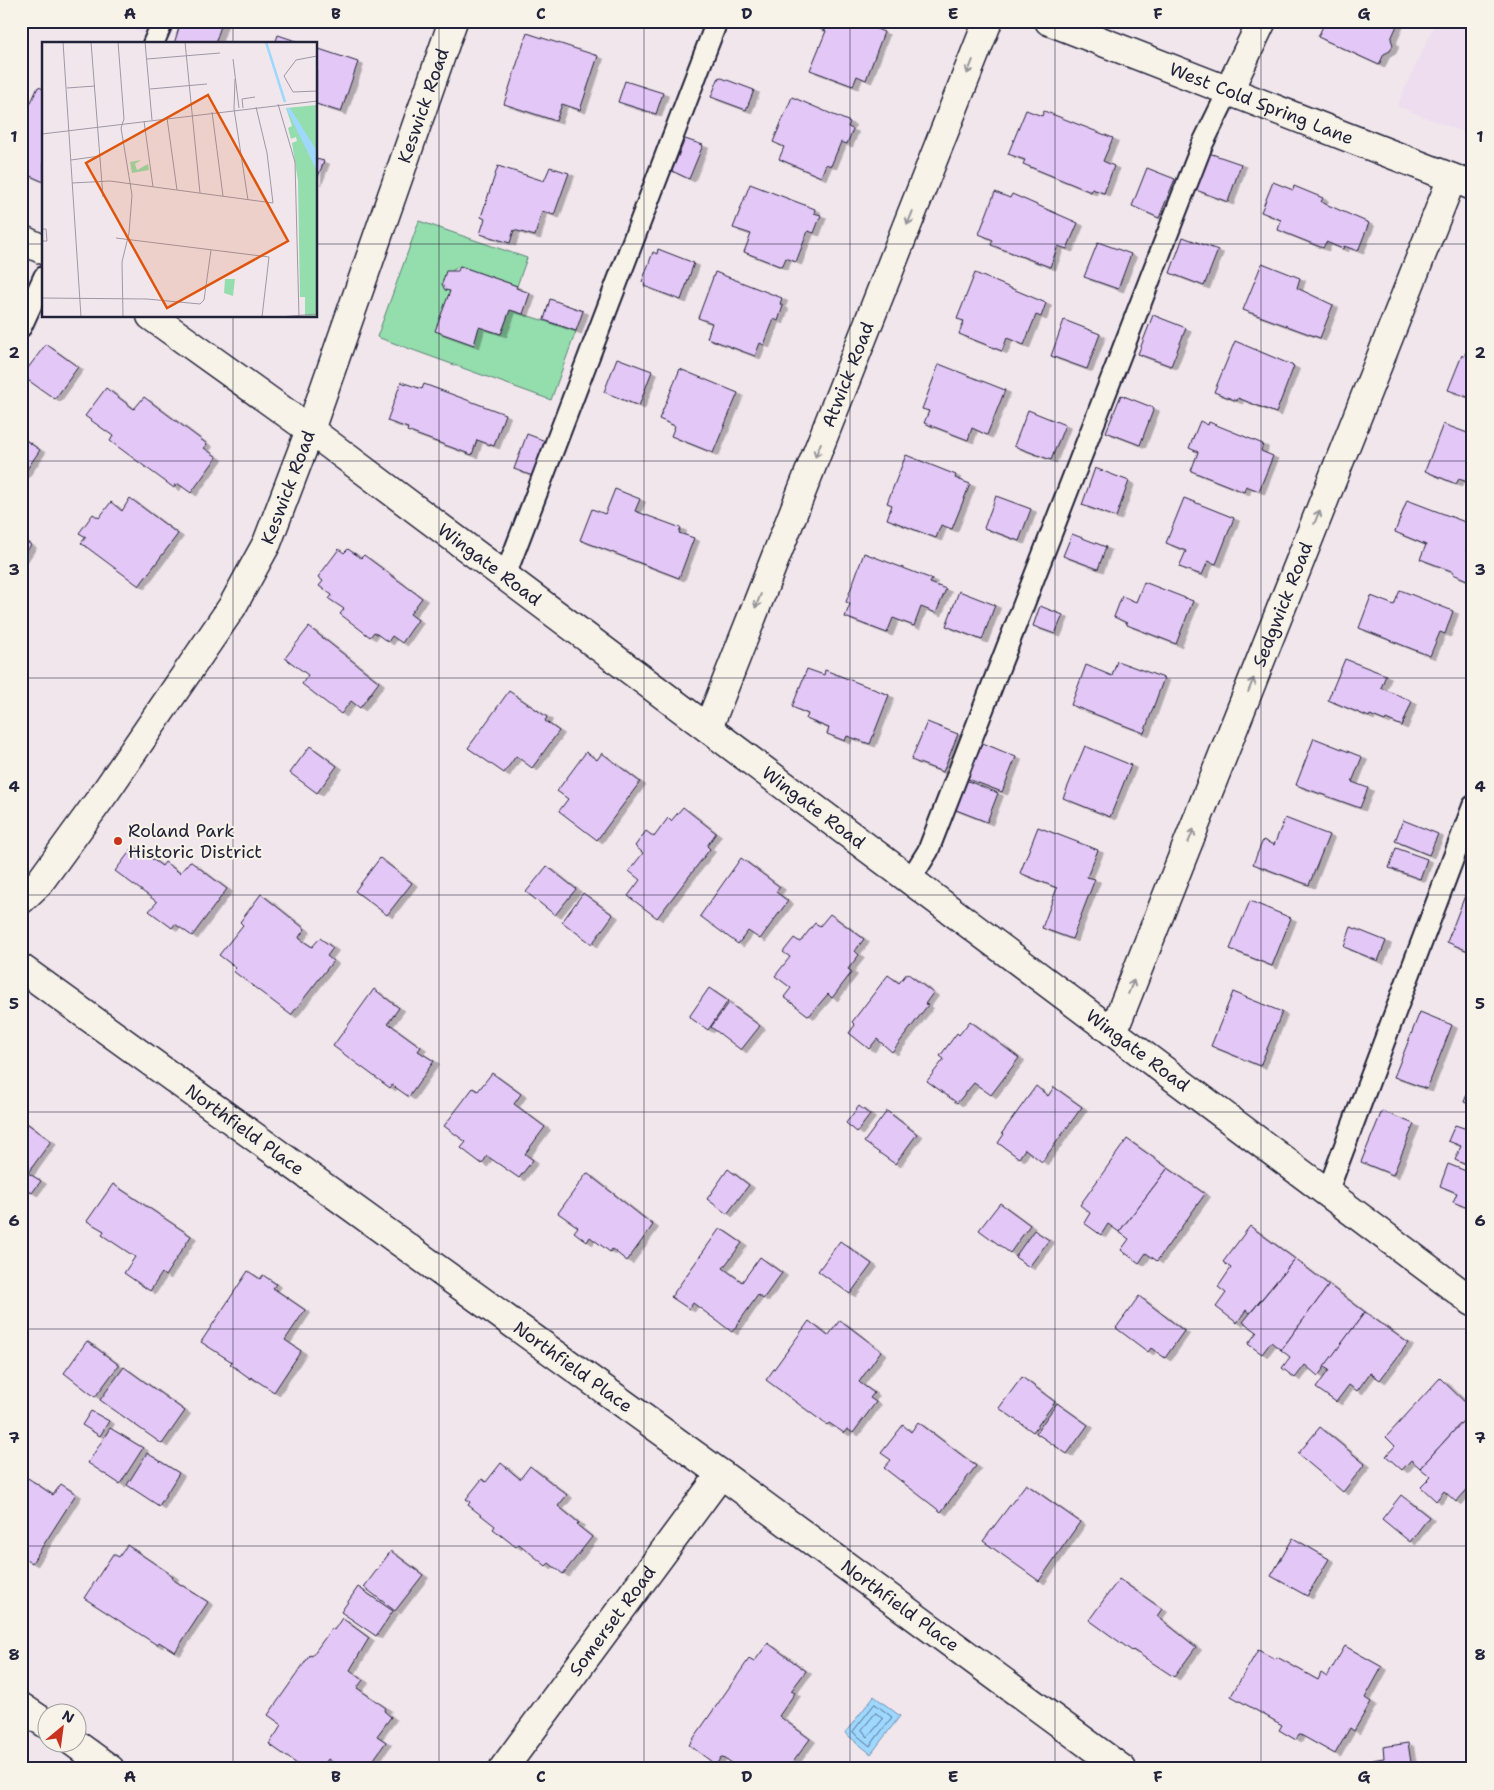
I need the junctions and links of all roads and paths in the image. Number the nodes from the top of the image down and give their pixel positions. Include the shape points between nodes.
1 (163, 21) edge
2 (453, 21) edge
3 (716, 21) edge
4 (988, 21) edge
5 (1049, 21) edge
6 (1262, 21) edge
7 (154, 42) edge
8 (1229, 90) junction
9 (1462, 182) edge
10 (21, 240) edge
11 (42, 249) edge
12 (42, 281) edge
13 (154, 318) edge
14 (21, 328) edge
15 (310, 430) junction
16 (505, 576) junction
17 (708, 728) junction
18 (1473, 806) edge
19 (910, 880) junction
20 (21, 900) edge
21 (21, 968) edge
22 (1113, 1032) junction
23 (1327, 1193) junction
24 (1473, 1302) edge
25 (721, 1474) junction
26 (21, 1707) edge
27 (38, 1718) edge
28 (86, 1752) edge
29 (110, 1769) edge
30 (503, 1769) edge
31 (1122, 1769) edge

1 - 7 lane
2 - 15 street, Keswick Road
3 - 16 lane
4 -> 17 street, Atwick Road
5 - 8 street, West Cold Spring Lane
6 - 8 street
8 - 9 street, West Cold Spring Lane
8 - 19 lane via 1202,145 928,852
22 -> 9 street, Sedgwick Road
10 - 11 street
12 - 14 lane
13 - 15 street, Wingate Road
15 - 16 street, Wingate Road
15 - 20 street, Keswick Road via 267,543 232,606 100,799 39,883
16 - 17 street, Wingate Road
17 - 19 street, Wingate Road
18 - 23 lane
19 - 22 street, Wingate Road
21 - 25 street, Northfield Place
22 - 23 street, Wingate Road
23 - 24 street, Wingate Road
25 - 30 street, Somerset Road
25 - 31 street, Northfield Place
26 - 27 street
28 - 29 street

